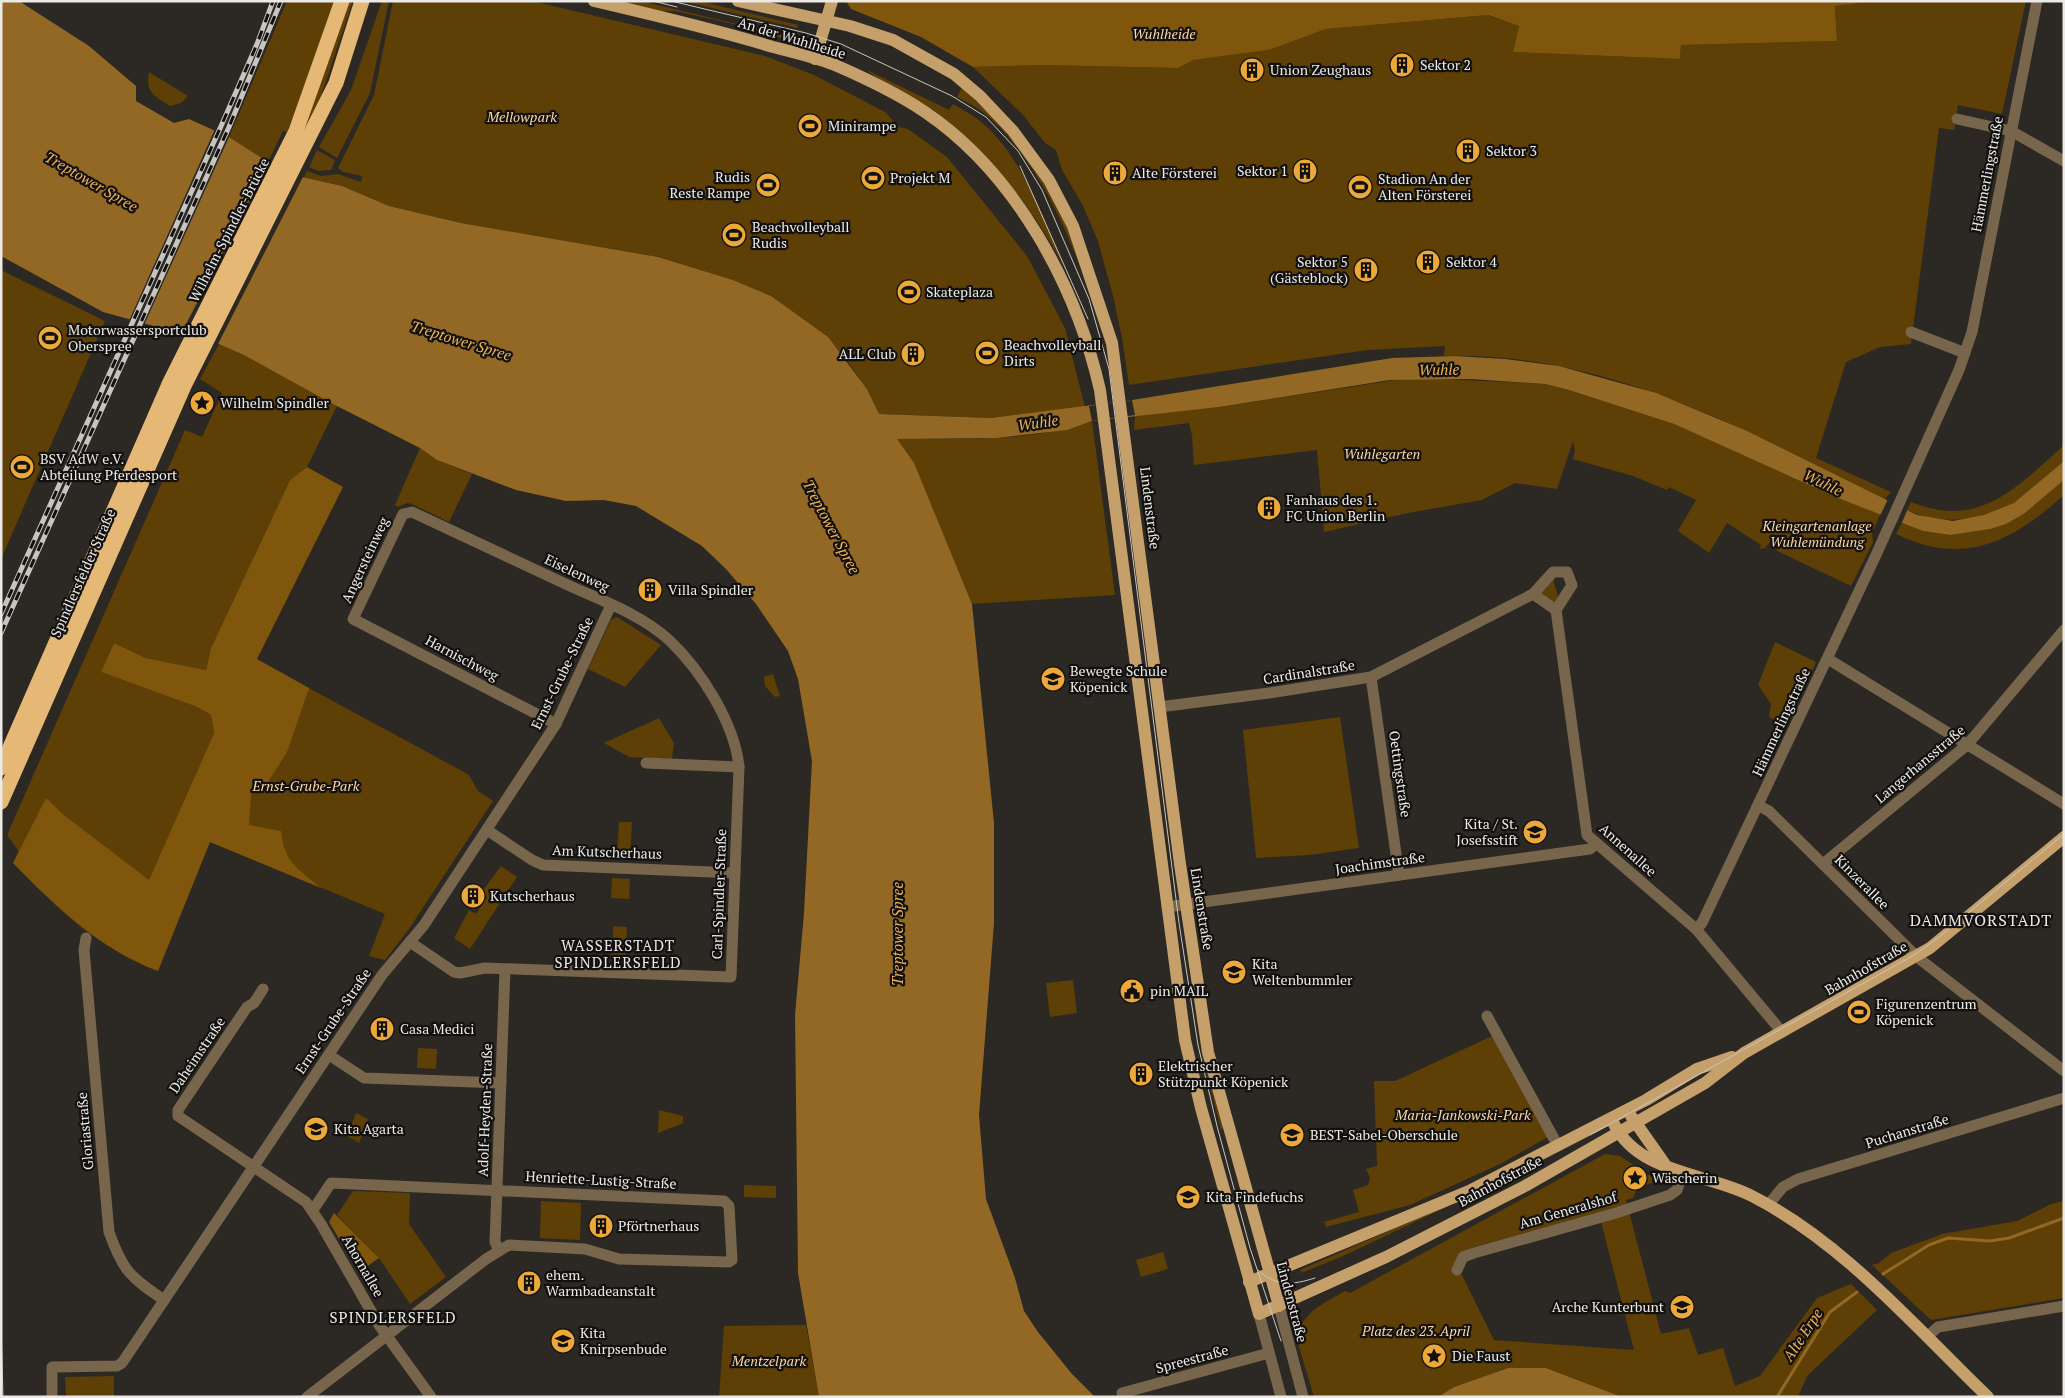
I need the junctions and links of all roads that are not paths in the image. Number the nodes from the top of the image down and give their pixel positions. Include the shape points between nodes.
1 (342, 1) edge
2 (362, 1) edge
3 (594, 1) edge
4 (738, 1) edge
5 (832, 1) edge
6 (2037, 1) edge
7 (825, 22) junction
8 (815, 59) junction
9 (1957, 119) dead end
10 (2010, 131) junction
11 (294, 153) junction
12 (2064, 161) edge
13 (1911, 332) dead end
14 (1965, 353) junction
15 (191, 355) junction
16 (1123, 417) joint
17 (403, 514) joint
18 (1533, 594) junction
19 (611, 605) junction
20 (1556, 610) junction
21 (353, 619) joint
22 (2064, 630) edge
23 (1828, 659) junction
24 (1371, 677) junction
25 (713, 698) joint
26 (1159, 707) junction
27 (556, 724) junction
28 (1967, 745) junction
29 (646, 764) dead end
30 (739, 767) junction
31 (1, 768) edge
32 (1, 802) edge
33 (2064, 804) edge
34 (1759, 806) junction
35 (487, 830) junction
36 (2064, 837) edge
37 (1596, 844) junction
38 (1822, 864) junction
39 (735, 873) junction
40 (1399, 875) junction
41 (1187, 905) junction
42 (1167, 907) junction
43 (1696, 929) junction
44 (86, 938) dead end
45 (410, 942) junction
46 (1917, 957) junction
47 (505, 969) junction
48 (263, 989) dead end
49 (1487, 1016) dead end
50 (1782, 1032) junction
51 (1744, 1053) junction
52 (329, 1055) junction
53 (2064, 1071) edge
54 (501, 1083) junction
55 (2064, 1098) edge
56 (1627, 1110) junction
57 (1611, 1118) junction
58 (1634, 1122) junction
59 (1618, 1132) junction
60 (1558, 1146) junction
61 (1666, 1166) junction
62 (252, 1167) junction
63 (1683, 1173) junction
64 (497, 1190) junction
65 (1768, 1205) junction
66 (313, 1210) junction
67 (499, 1250) junction
68 (1457, 1270) dead end
69 (1269, 1273) junction
70 (1249, 1282) junction
71 (164, 1300) junction
72 (1278, 1306) junction
73 (2064, 1306) edge
74 (1259, 1314) junction
75 (387, 1336) junction
76 (1926, 1337) junction
77 (1269, 1353) junction
78 (1122, 1393) dead end
79 (52, 1397) edge
80 (307, 1397) edge
81 (432, 1397) edge
82 (1281, 1397) edge
83 (1302, 1397) edge
84 (1988, 1397) edge

1 - 11 highway
2 - 11 highway via 336,83
3 - 8 main road, An der Wuhlheide via 734,35
4 - 7 main road, An der Wuhlheide
5 - 7 main road
6 - 10 street, Hämmerlingstraße
7 - 8 main road
7 - 16 main road, An der Wuhlheide via 850,26 893,40 928,58 962,79 1014,130 1049,180 1073,226 1110,336
8 - 42 main road, An der Wuhlheide via 868,80 925,111 961,142 996,178 1036,235 1058,271 1086,337 1102,404
9 - 10 street
10 - 12 street
10 - 14 street, Hämmerlingstraße via 1972,332
11 - 15 highway, Wilhelm-Spindler-Brücke
13 - 14 street
14 - 23 street, Hämmerlingstraße via 1949,395
15 - 31 highway, Spindlersfelder Straße via 77,591
15 - 32 highway, Spindlersfelder Straße
16 - 26 main road, Lindenstraße
17 - 19 street, Eiselenweg via 412,512
17 - 21 street, Angersteinweg
18 - 20 street
18 - 20 street via 1553,572 1566,572 1572,585
18 - 24 street, Cardinalstraße
19 - 25 street, Eiselenweg via 669,640 694,668
19 - 27 street, Ernst-Grube-Straße
20 - 37 street, Annenallee via 1587,835
21 - 27 street, Harnischweg
22 - 28 street, Langerhansstraße
23 - 28 street
23 - 34 street, Hämmerlingstraße
24 - 26 street, Cardinalstraße
24 - 40 street, Oettingstraße
25 - 30 street, Carl-Spindler-Straße via 733,733
26 - 41 main road, Lindenstraße
27 - 35 street, Ernst-Grube-Straße
28 - 33 street
28 - 38 street, Langerhansstraße
29 - 30 street
30 - 39 street, Carl-Spindler-Straße
34 - 38 street, Kinzerallee via 1769,811
34 - 43 street, Hämmerlingstraße via 1702,923
35 - 39 street, Am Kutscherhaus via 544,865
35 - 45 street, Ernst-Grube-Straße
36 - 46 main road, Bahnhofstraße
37 - 40 street, Joachimstraße via 1590,849
37 - 43 street, Annenallee
38 - 46 street, Kinzerallee
39 - 47 street, Carl-Spindler-Straße via 731,977
40 - 41 street, Joachimstraße
41 - 42 street, Joachimstraße
41 - 69 main road, Lindenstraße via 1208,1052
42 - 70 main road via 1193,1082
43 - 50 street, Annenallee
44 - 71 street, Gloriastraße via 84,950 110,1232 118,1259 129,1274
45 - 47 street, Carl-Spindler-Straße via 454,972
45 - 52 street, Ernst-Grube-Straße via 382,975
46 - 50 main road, Bahnhofstraße
46 - 53 street, Kinzerallee
47 - 54 street, Adolf-Heyden-Straße
48 - 62 street, Daheimstraße via 254,1003 247,1007 178,1110 182,1120
49 - 60 street
50 - 51 main road, Bahnhofstraße
51 - 56 main road, Bahnhofstraße via 1697,1069
51 - 58 main road, Bahnhofstraße via 1704,1083
52 - 54 street via 364,1078
52 - 62 street, Ernst-Grube-Straße
54 - 64 street, Adolf-Heyden-Straße
55 - 65 street, Puchanstraße via 1798,1178 1783,1187
56 - 57 main road, Bahnhofstraße
56 - 58 main road
57 - 59 main road
57 - 60 main road, Bahnhofstraße
58 - 59 main road, Bahnhofstraße
58 - 61 main road
59 - 61 main road via 1628,1144
59 - 72 main road, Bahnhofstraße via 1525,1186
60 - 69 main road, Bahnhofstraße via 1469,1191
61 - 63 main road
62 - 66 street, Ahornallee via 306,1202
62 - 71 street, Ernst-Grube-Straße
63 - 65 main road via 1732,1186
63 - 68 street, Am Generalshof via 1678,1190 1670,1196 1474,1253 1463,1257
64 - 66 street, Henriette-Lustig-Straße via 331,1183
64 - 67 street, Adolf-Heyden-Straße via 495,1242
64 - 67 street, Henriette-Lustig-Straße via 724,1201 729,1206 732,1260 615,1258 585,1248 509,1245
65 - 76 main road via 1852,1265
66 - 75 street, Ahornallee
67 - 75 street
69 - 70 main road, Bahnhofstraße
69 - 72 main road, Lindenstraße
70 - 74 main road
71 - 79 street, Ernst-Grube-Straße via 117,1366 52,1367
72 - 74 main road, Bahnhofstraße
72 - 83 street, Lindenstraße
73 - 76 street via 1938,1327
74 - 77 street
75 - 80 street
75 - 81 street, Ahornallee
76 - 84 main road
77 - 78 street, Spreestraße
77 - 82 street

